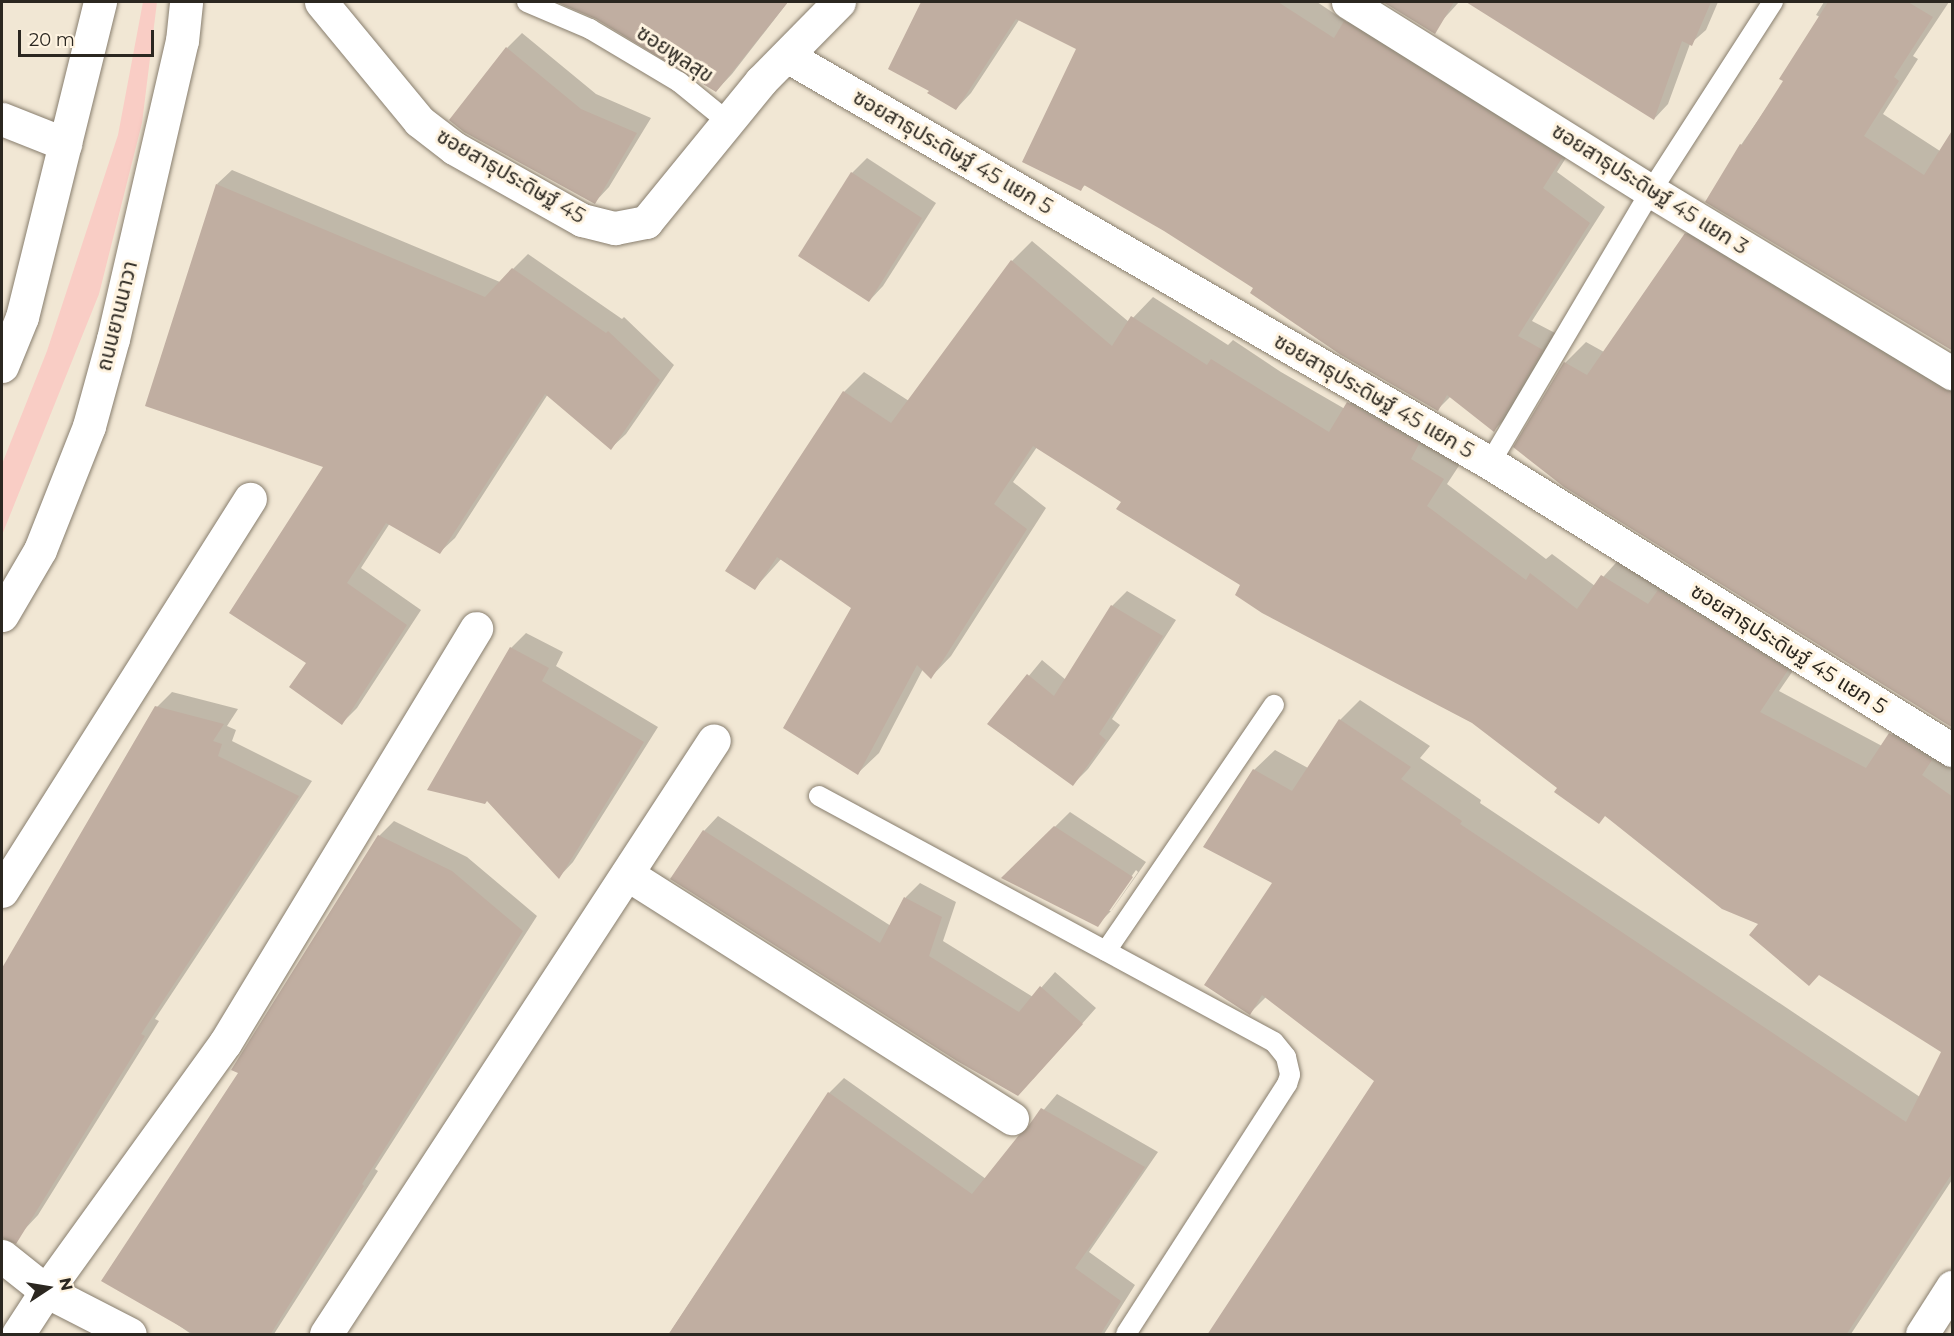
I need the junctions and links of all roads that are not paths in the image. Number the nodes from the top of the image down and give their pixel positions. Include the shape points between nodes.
1 (100, 2) edge
2 (186, 2) edge
3 (321, 2) edge
4 (526, 2) edge
5 (839, 2) edge
6 (1348, 2) edge
7 (1773, 2) edge
8 (787, 56) junction
9 (2, 119) edge
10 (728, 122) junction
11 (65, 144) junction
12 (1651, 191) junction
13 (2, 366) edge
14 (1953, 373) edge
15 (1490, 463) junction
16 (250, 499) dead end
17 (2, 615) edge
18 (476, 628) dead end
19 (1274, 705) dead end
20 (714, 740) dead end
21 (1953, 750) edge
22 (819, 796) dead end
23 (627, 874) junction
24 (2, 891) edge
25 (1107, 951) junction
26 (1012, 1119) dead end
27 (2, 1256) edge
28 (1953, 1287) edge
29 (46, 1291) junction
30 (2, 1330) edge
31 (8, 1335) edge
32 (18, 1335) edge
33 (130, 1335) edge
34 (326, 1335) edge
35 (1126, 1335) edge
36 (1922, 1335) edge

1 - 11 street
2 - 17 street, ถนนยานนาวา via 174,75 89,426 40,550
3 - 10 street, ซอยสาธุประดิษฐ์ 45 via 419,121 454,148 582,220 615,228 646,222
4 - 10 lane, ซอยพูลสุข via 590,29 679,82
5 - 8 street, ซอยสาธุประดิษฐ์ 45
6 - 12 street, ซอยสาธุประดิษฐ์ 45 แยก 3
7 - 12 lane
8 - 10 street, ซอยสาธุประดิษฐ์ 45 via 760,81
8 - 15 street, ซอยสาธุประดิษฐ์ 45 แยก 5
9 - 11 street
11 - 13 street via 22,317
12 - 14 street, ซอยสาธุประดิษฐ์ 45 แยก 3
12 - 15 lane
15 - 21 street, ซอยสาธุประดิษฐ์ 45 แยก 5
16 - 24 street
18 - 29 street via 225,1042
19 - 25 lane
20 - 23 street
22 - 25 lane
23 - 26 street
23 - 34 street
25 - 35 lane via 1274,1042 1286,1057 1290,1075
27 - 29 street
28 - 36 street
29 - 32 street
29 - 33 street
30 - 31 street

